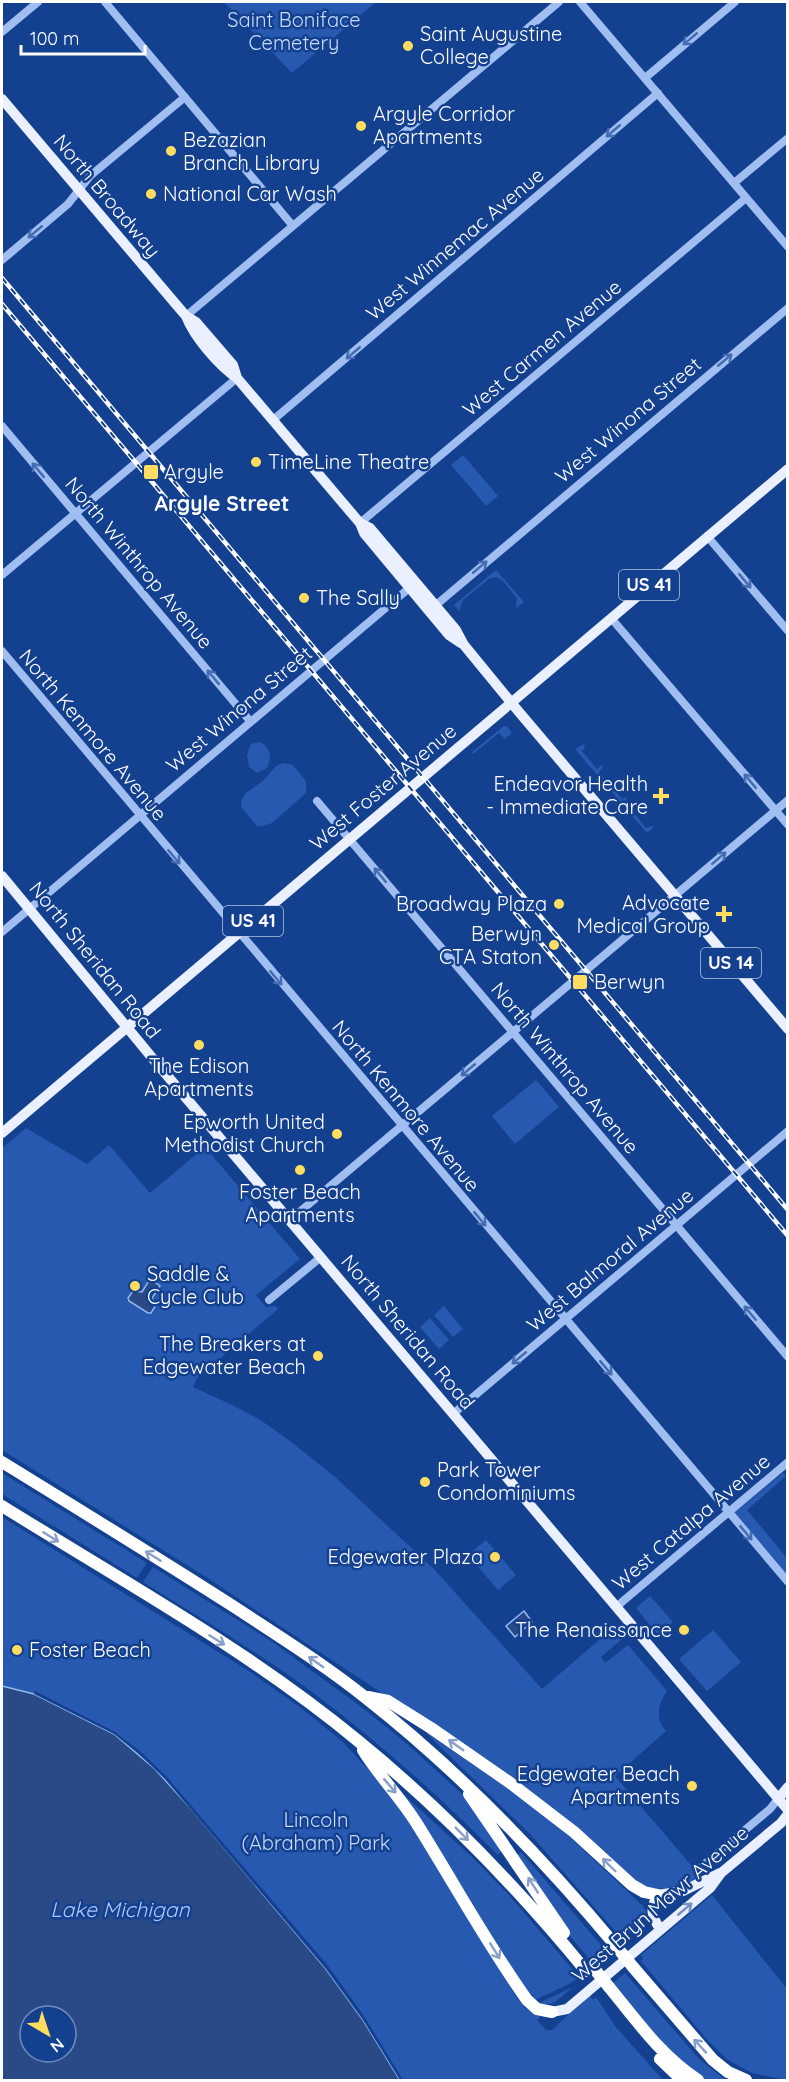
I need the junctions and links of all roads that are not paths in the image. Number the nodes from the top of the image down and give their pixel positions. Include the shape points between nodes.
1 (38, 2) edge
2 (105, 2) edge
3 (559, 2) edge
4 (580, 2) edge
5 (735, 2) edge
6 (2, 32) edge
7 (645, 78) junction
8 (658, 93) junction
9 (185, 97) junction
10 (2, 99) edge
11 (788, 138) edge
12 (734, 183) junction
13 (78, 190) junction
14 (746, 198) junction
15 (293, 226) junction
16 (788, 247) edge
17 (2, 260) edge
18 (788, 308) edge
19 (186, 316) junction
20 (237, 378) junction
21 (273, 420) junction
22 (2, 426) edge
23 (788, 469) edge
24 (75, 513) junction
25 (360, 523) junction
26 (708, 536) junction
27 (2, 574) edge
28 (412, 585) junction
29 (436, 605) junction
30 (611, 618) junction
31 (788, 631) edge
32 (464, 645) junction
33 (2, 651) edge
34 (511, 702) junction
35 (250, 722) junction
36 (788, 800) edge
37 (316, 801) dead end
38 (775, 811) junction
39 (139, 816) junction
40 (788, 825) edge
41 (349, 839) junction
42 (2, 876) edge
43 (674, 896) junction
44 (29, 908) junction
45 (2, 932) edge
46 (238, 933) junction
47 (127, 1028) junction
48 (788, 1029) edge
49 (513, 1032) junction
50 (401, 1126) junction
51 (788, 1131) edge
52 (2, 1133) edge
53 (290, 1220) junction
54 (676, 1225) junction
55 (321, 1257) junction
56 (269, 1300) dead end
57 (565, 1319) junction
58 (788, 1357) edge
59 (453, 1414) junction
60 (2, 1462) edge
61 (788, 1462) edge
62 (2, 1506) edge
63 (728, 1512) junction
64 (788, 1582) edge
65 (616, 1607) junction
66 (364, 1696) junction
67 (356, 1739) junction
68 (453, 1772) junction
69 (788, 1787) edge
70 (778, 1799) junction
71 (788, 1812) edge
72 (701, 1867) dead end
73 (721, 1873) junction
74 (658, 1895) junction
75 (660, 1929) junction
76 (589, 1969) junction
77 (606, 1989) junction
78 (552, 2012) joint
79 (682, 2080) edge
80 (698, 2080) edge
81 (746, 2080) edge

1 - 6 street
2 - 9 street
3 - 15 street
4 - 7 street
5 -> 7 street
7 - 8 street
8 - 12 street
8 -> 21 street, West Winnemac Avenue
9 - 13 street
9 - 15 street
10 - 13 main road, North Broadway
11 - 12 street
12 - 14 street
13 -> 17 street via 68,204
13 - 19 main road, North Broadway
14 - 16 street
14 - 25 street, West Carmen Avenue
15 - 19 street
29 -> 18 street, West Winona Street
19 - 20 main road, North Broadway via 190,328
20 - 21 main road, North Broadway
20 - 24 street
21 - 25 main road, North Broadway
24 -> 22 street, North Winthrop Avenue
23 - 26 main road, West Foster Avenue / US 41
24 - 27 street
35 -> 24 street, North Winthrop Avenue
25 - 28 main road, North Broadway via 370,528
26 - 30 main road, West Foster Avenue / US 41
26 -> 31 street
28 - 29 main road, North Broadway
28 - 32 main road, North Broadway via 449,635
28 - 35 street, West Winona Street
29 - 32 main road, North Broadway
30 - 34 main road, West Foster Avenue / US 41
38 -> 30 street
32 - 34 main road, North Broadway
33 - 39 street, North Kenmore Avenue
34 - 41 main road, West Foster Avenue / US 41
34 - 43 main road, North Broadway / US 14
35 - 39 street, West Winona Street
36 - 38 street
37 - 41 street, North Winthrop Avenue
38 - 40 street
43 -> 38 street
39 - 44 street, West Winona Street
39 -> 46 street, North Kenmore Avenue
41 - 46 main road, West Foster Avenue / US 41
49 -> 41 street, North Winthrop Avenue
42 - 44 main road, North Sheridan Road
43 - 48 main road, North Broadway / US 14
43 - 49 street
44 - 45 street, West Winona Street
44 - 47 main road, North Sheridan Road
46 - 47 main road, West Foster Avenue / US 41
46 -> 50 street, North Kenmore Avenue
47 - 52 main road, West Foster Avenue / US 41
47 - 53 main road, North Sheridan Road
49 -> 50 street
49 - 54 street, North Winthrop Avenue
50 - 53 street
50 -> 57 street, North Kenmore Avenue
51 - 54 street, West Balmoral Avenue
53 - 55 main road, North Sheridan Road
54 - 57 street, West Balmoral Avenue
58 -> 54 street, North Winthrop Avenue
55 - 56 street
55 - 59 main road, North Sheridan Road
57 -> 59 street, West Balmoral Avenue
57 -> 63 street, North Kenmore Avenue
59 - 65 main road, North Sheridan Road
66 -> 60 highway via 222,1599
61 - 63 street, West Catalpa Avenue
62 -> 67 highway via 236,1652
63 -> 64 street, North Kenmore Avenue
63 - 65 street, West Catalpa Avenue
65 - 70 main road, North Sheridan Road
66 - 68 highway
74 -> 66 highway via 632,1885 538,1803 431,1728 388,1701
67 -> 76 highway via 490,1862
67 -> 78 highway via 414,1819 527,2000 537,2009
76 -> 68 highway
81 -> 68 highway, bridge via 713,2060 527,1844
69 - 70 main road
70 - 71 main road, North Sheridan Road
70 - 72 street, West Bryn Mawr Avenue
71 - 73 main road, West Bryn Mawr Avenue via 781,1823
73 - 74 main road via 683,1891
75 -> 73 main road, West Bryn Mawr Avenue via 710,1888
74 - 75 main road via 652,1912
75 - 78 main road, West Bryn Mawr Avenue via 567,2009
76 - 77 highway
77 - 79 highway via 658,2058
77 - 80 highway via 672,2061

